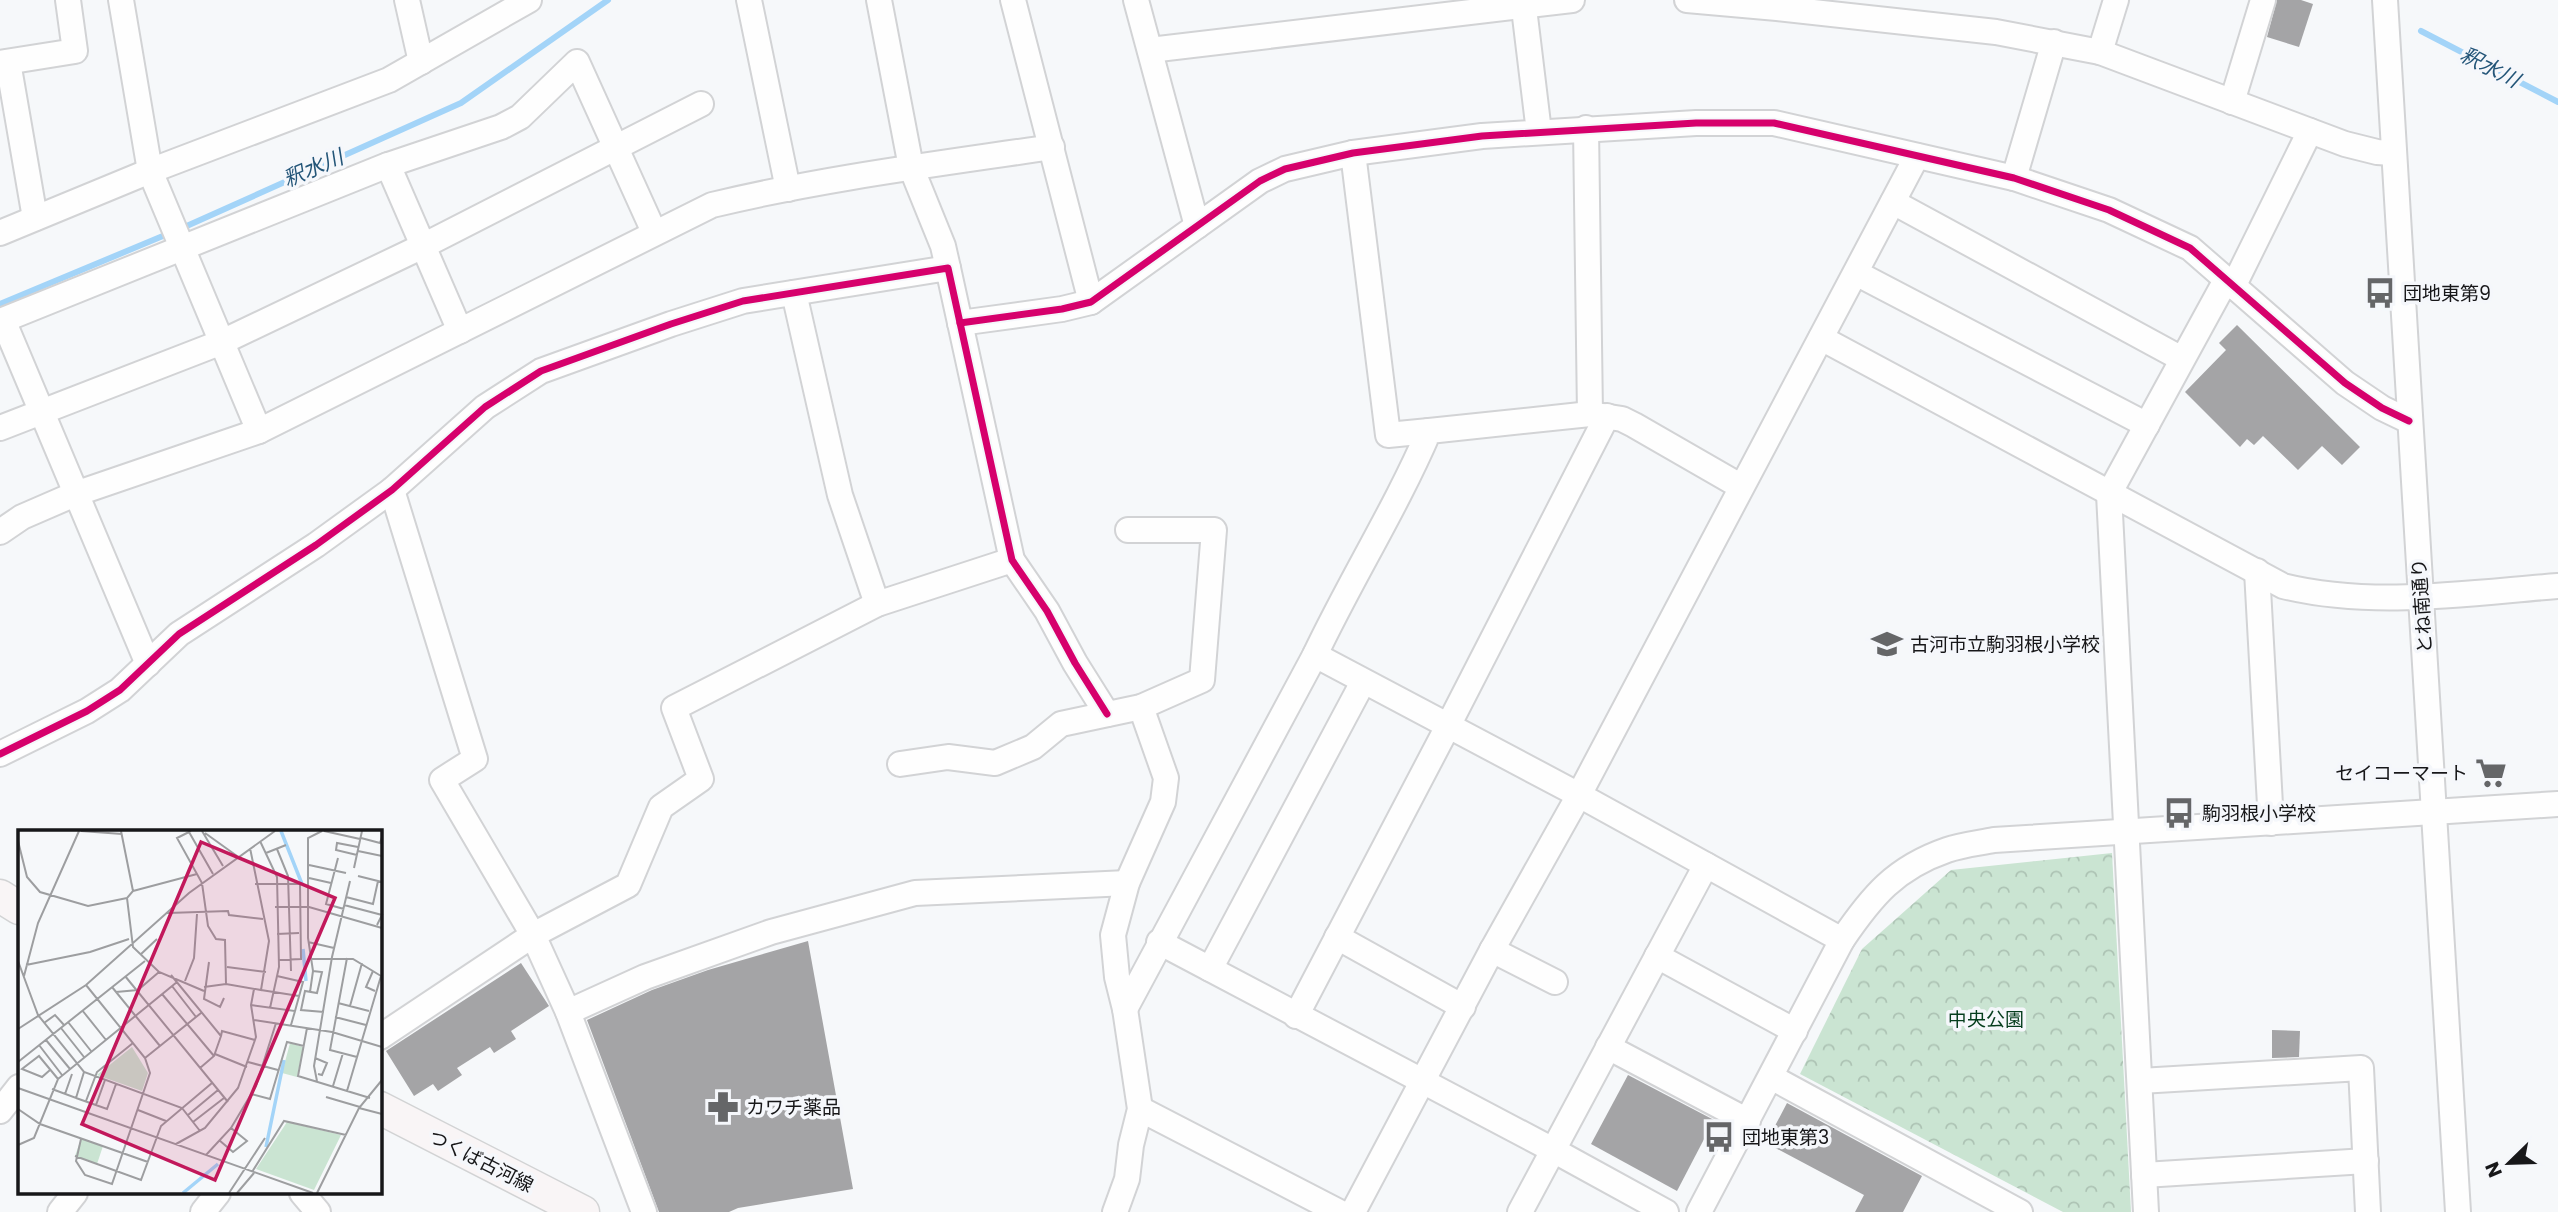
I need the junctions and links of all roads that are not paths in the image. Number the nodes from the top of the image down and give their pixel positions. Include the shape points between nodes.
1 (68, 0) edge
2 (121, 0) edge
3 (407, 0) edge
4 (529, 0) edge
5 (749, 0) edge
6 (879, 0) edge
7 (1013, 0) edge
8 (1136, 0) edge
9 (1572, 0) edge
10 (1687, 0) edge
11 (2116, 0) edge
12 (2263, 0) edge
13 (2385, 0) edge
14 (1523, 2) edge
15 (1777, 4) edge
16 (2054, 42) junction
17 (1150, 50) junction
18 (2100, 52) junction
19 (421, 62) junction
20 (4, 63) edge
21 (2232, 102) junction
22 (701, 104) dead end
23 (1586, 128) junction
24 (2310, 131) junction
25 (1539, 132) junction
26 (1052, 147) junction
27 (615, 149) junction
28 (1353, 153) junction
29 (2393, 153) junction
30 (1917, 156) junction
31 (388, 165) junction
32 (911, 167) junction
33 (150, 171) junction
34 (2014, 178) junction
35 (788, 189) junction
36 (1893, 202) junction
37 (35, 218) junction
38 (1197, 226) junction
39 (654, 232) junction
40 (0, 233) edge
41 (182, 247) junction
42 (423, 247) junction
43 (948, 268) junction
44 (1856, 273) junction
45 (2230, 284) junction
46 (794, 293) junction
47 (1091, 302) junction
48 (960, 323) junction
49 (460, 331) junction
50 (1821, 338) junction
51 (222, 342) junction
52 (2182, 359) junction
53 (41, 411) junction
54 (1598, 415) junction
55 (2409, 421) junction
56 (2147, 425) junction
57 (0, 428) edge
58 (260, 430) junction
59 (1429, 431) junction
60 (1740, 486) junction
61 (391, 490) junction
62 (75, 494) junction
63 (2109, 494) junction
64 (1128, 530) dead end
65 (0, 532) edge
66 (1012, 560) junction
67 (2257, 571) junction
68 (2558, 586) edge
69 (2421, 596) junction
70 (877, 604) junction
71 (1315, 655) junction
72 (148, 664) junction
73 (1363, 682) junction
74 (1141, 707) junction
75 (1107, 714) junction
76 (1448, 726) junction
77 (0, 754) edge
78 (900, 764) dead end
79 (1579, 795) junction
80 (2558, 804) edge
81 (2436, 811) junction
82 (2271, 823) junction
83 (2127, 832) junction
84 (1706, 865) junction
85 (1127, 883) junction
86 (0, 896) edge
87 (18, 907) edge
88 (533, 935) junction
89 (1337, 937) junction
90 (1842, 940) junction
91 (1159, 942) junction
92 (1492, 950) junction
93 (1657, 956) junction
94 (1210, 969) junction
95 (1555, 982) dead end
96 (1463, 1007) junction
97 (1125, 1009) junction
98 (568, 1012) junction
99 (1296, 1016) junction
100 (1794, 1031) junction
101 (382, 1036) edge
102 (1608, 1047) junction
103 (1771, 1077) junction
104 (2140, 1081) junction
105 (1423, 1083) junction
106 (382, 1109) edge
107 (1140, 1109) junction
108 (1748, 1121) junction
109 (1553, 1150) junction
110 (2366, 1161) junction
111 (2144, 1175) junction
112 (74, 1194) edge
113 (217, 1194) edge
114 (303, 1194) edge
115 (61, 1212) edge
116 (203, 1212) edge
117 (318, 1212) edge
118 (583, 1212) edge
119 (644, 1212) edge
120 (1115, 1212) edge
121 (1339, 1212) edge
122 (1353, 1212) edge
123 (1520, 1212) edge
124 (1666, 1212) edge
125 (1699, 1212) edge
126 (2018, 1212) edge
127 (2146, 1212) edge
128 (2368, 1212) edge
129 (2458, 1212) edge

1 - 20 street via 75,51
2 - 33 street
3 - 19 street
4 - 19 street
5 - 35 street
6 - 32 street
7 - 26 street
8 - 17 street
9 - 14 street
10 - 15 street
11 - 18 street
12 - 21 street
13 - 29 street, とね南通り
14 - 17 street
14 - 25 street
15 - 16 street
16 - 18 street
16 - 34 street
17 - 38 street
18 - 21 street
19 - 33 street via 389,80
20 - 37 street
21 - 24 street
22 - 27 street
23 - 25 street
23 - 30 street via 1774,123
23 - 54 street
24 - 29 street via 2360,149
24 - 45 street
25 - 28 street
26 - 32 street
26 - 47 street
27 - 31 street via 577,62 520,117
27 - 39 street
27 - 42 street
28 - 38 street via 1272,175
28 - 59 street via 1388,435
29 - 55 street, とね南通り
30 - 34 street
30 - 36 street
31 - 41 street
31 - 42 street
32 - 35 street
32 - 43 street
33 - 37 street
33 - 41 street
34 - 45 street via 2109,210 2190,248
35 - 39 street via 712,205
36 - 44 street
36 - 52 street
37 - 40 street
38 - 47 street
39 - 49 street
41 - 51 street
41 - 53 street via 3,320
42 - 49 street
42 - 51 street
43 - 46 street
43 - 48 street
44 - 50 street
44 - 56 street
45 - 52 street
45 - 55 street via 2345,383
46 - 61 street via 743,301 541,371 485,407
46 - 70 street via 840,495
47 - 48 street
48 - 66 street
49 - 58 street
50 - 60 street
50 - 63 street
51 - 53 street
51 - 58 street
52 - 56 street
53 - 57 street
53 - 62 street
54 - 59 street
54 - 60 street via 1634,425
54 - 76 street
55 - 69 street, とね南通り
56 - 63 street
58 - 62 street
59 - 71 street
60 - 79 street
61 - 72 street via 281,570 179,634
61 - 88 street via 475,758 442,780
62 - 65 street
62 - 72 street
63 - 67 street
63 - 83 street
64 - 74 street via 1214,530 1202,680
66 - 70 street
66 - 75 street
67 - 69 street via 2283,586 2312,593
67 - 82 street
68 - 69 street
69 - 81 street, とね南通り
70 - 88 street via 674,708 701,779 662,807 628,885
71 - 73 street
71 - 91 street
72 - 77 street via 120,690 87,711
73 - 76 street
73 - 94 street
74 - 75 street
74 - 85 street via 1166,778 1163,802
75 - 78 street via 1061,724 1033,747 995,763 948,757
76 - 79 street
76 - 89 street
79 - 84 street
79 - 92 street
80 - 81 street
81 - 82 street
81 - 129 street, とね南通り
82 - 83 street
83 - 90 street via 1994,840 1948,849 1893,879 1867,903
83 - 104 street
84 - 90 street
84 - 93 street
85 - 97 street via 1113,935
85 - 98 street via 915,893 771,932 645,977
86 - 87 main road
88 - 98 street
88 - 101 street
89 - 96 street
89 - 99 street
90 - 100 street
91 - 94 street
91 - 97 street
92 - 95 street
92 - 96 street
93 - 100 street
93 - 102 street
94 - 99 street
96 - 105 street
97 - 107 street
98 - 119 street
99 - 105 street
100 - 103 street
102 - 108 street
102 - 109 street
103 - 108 street
103 - 126 street
104 - 110 street via 2361,1068
104 - 111 street
105 - 109 street
105 - 122 street
106 - 118 main road, つくば古河線
107 - 120 street via 1127,1179
107 - 121 street
108 - 125 street
109 - 123 street
109 - 124 street
110 - 111 street
110 - 128 street
111 - 127 street
112 - 115 street
113 - 116 street
114 - 117 street

